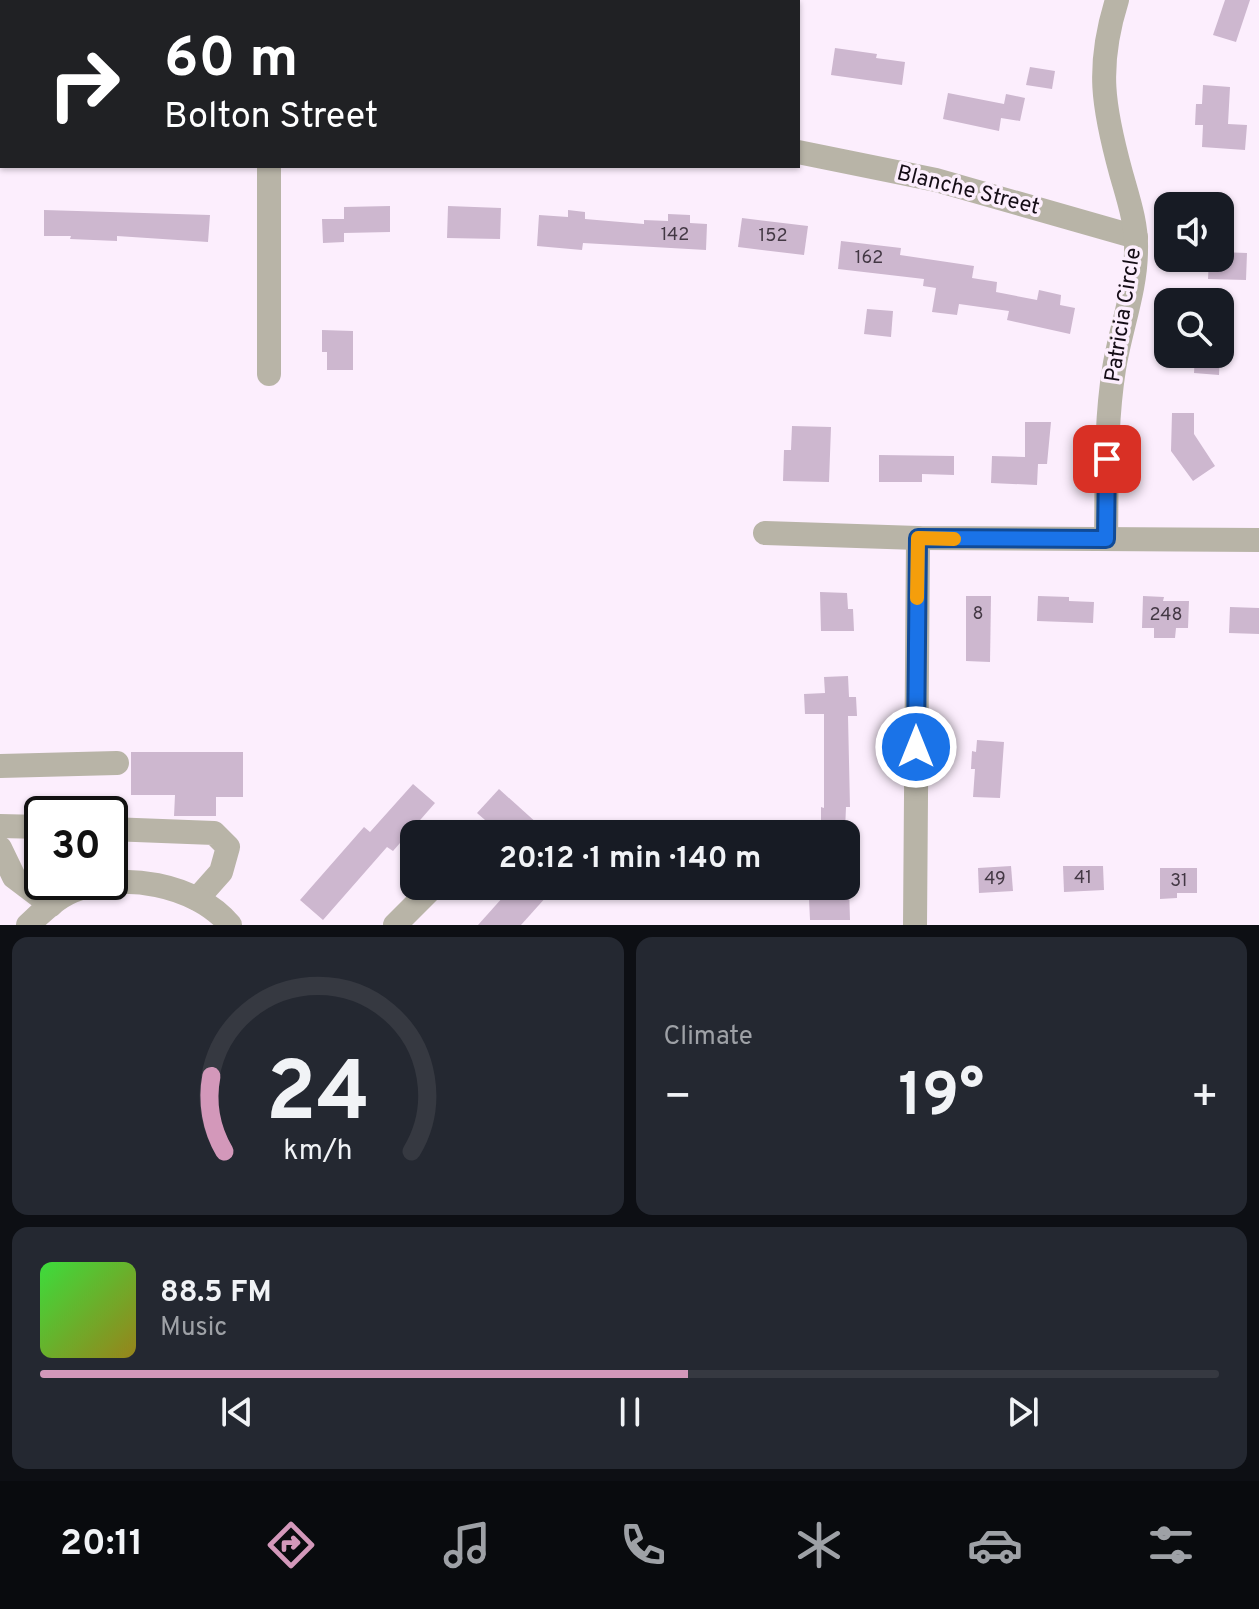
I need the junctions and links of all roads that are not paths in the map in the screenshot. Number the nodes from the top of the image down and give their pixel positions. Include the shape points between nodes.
1 (1117, 0) edge
2 (800, 152) edge
3 (269, 168) edge
4 (1136, 237) junction
5 (269, 374) dead end
6 (765, 533) dead end
7 (918, 538) junction
8 (1106, 539) junction
9 (1259, 540) edge
10 (117, 763) dead end
11 (0, 766) edge
12 (0, 826) edge
13 (24, 827) edge
14 (128, 830) edge
15 (0, 848) edge
16 (197, 899) junction
17 (420, 900) edge
18 (51, 905) junction
19 (28, 925) edge
20 (230, 925) edge
21 (395, 925) edge
22 (915, 925) edge

1 - 4 street, Patricia Circle via 1107,31 1103,88
2 - 4 street, Blanche Street via 936,180
3 - 5 street
4 - 8 street, Patricia Circle via 1109,415
6 - 7 street
7 - 8 street
7 - 22 street
8 - 9 street
10 - 11 street
12 - 13 street
14 - 16 street via 214,833 228,847 221,872
15 - 18 street via 14,877
16 - 18 street via 169,888 101,884
16 - 20 street
17 - 21 street
18 - 19 street

